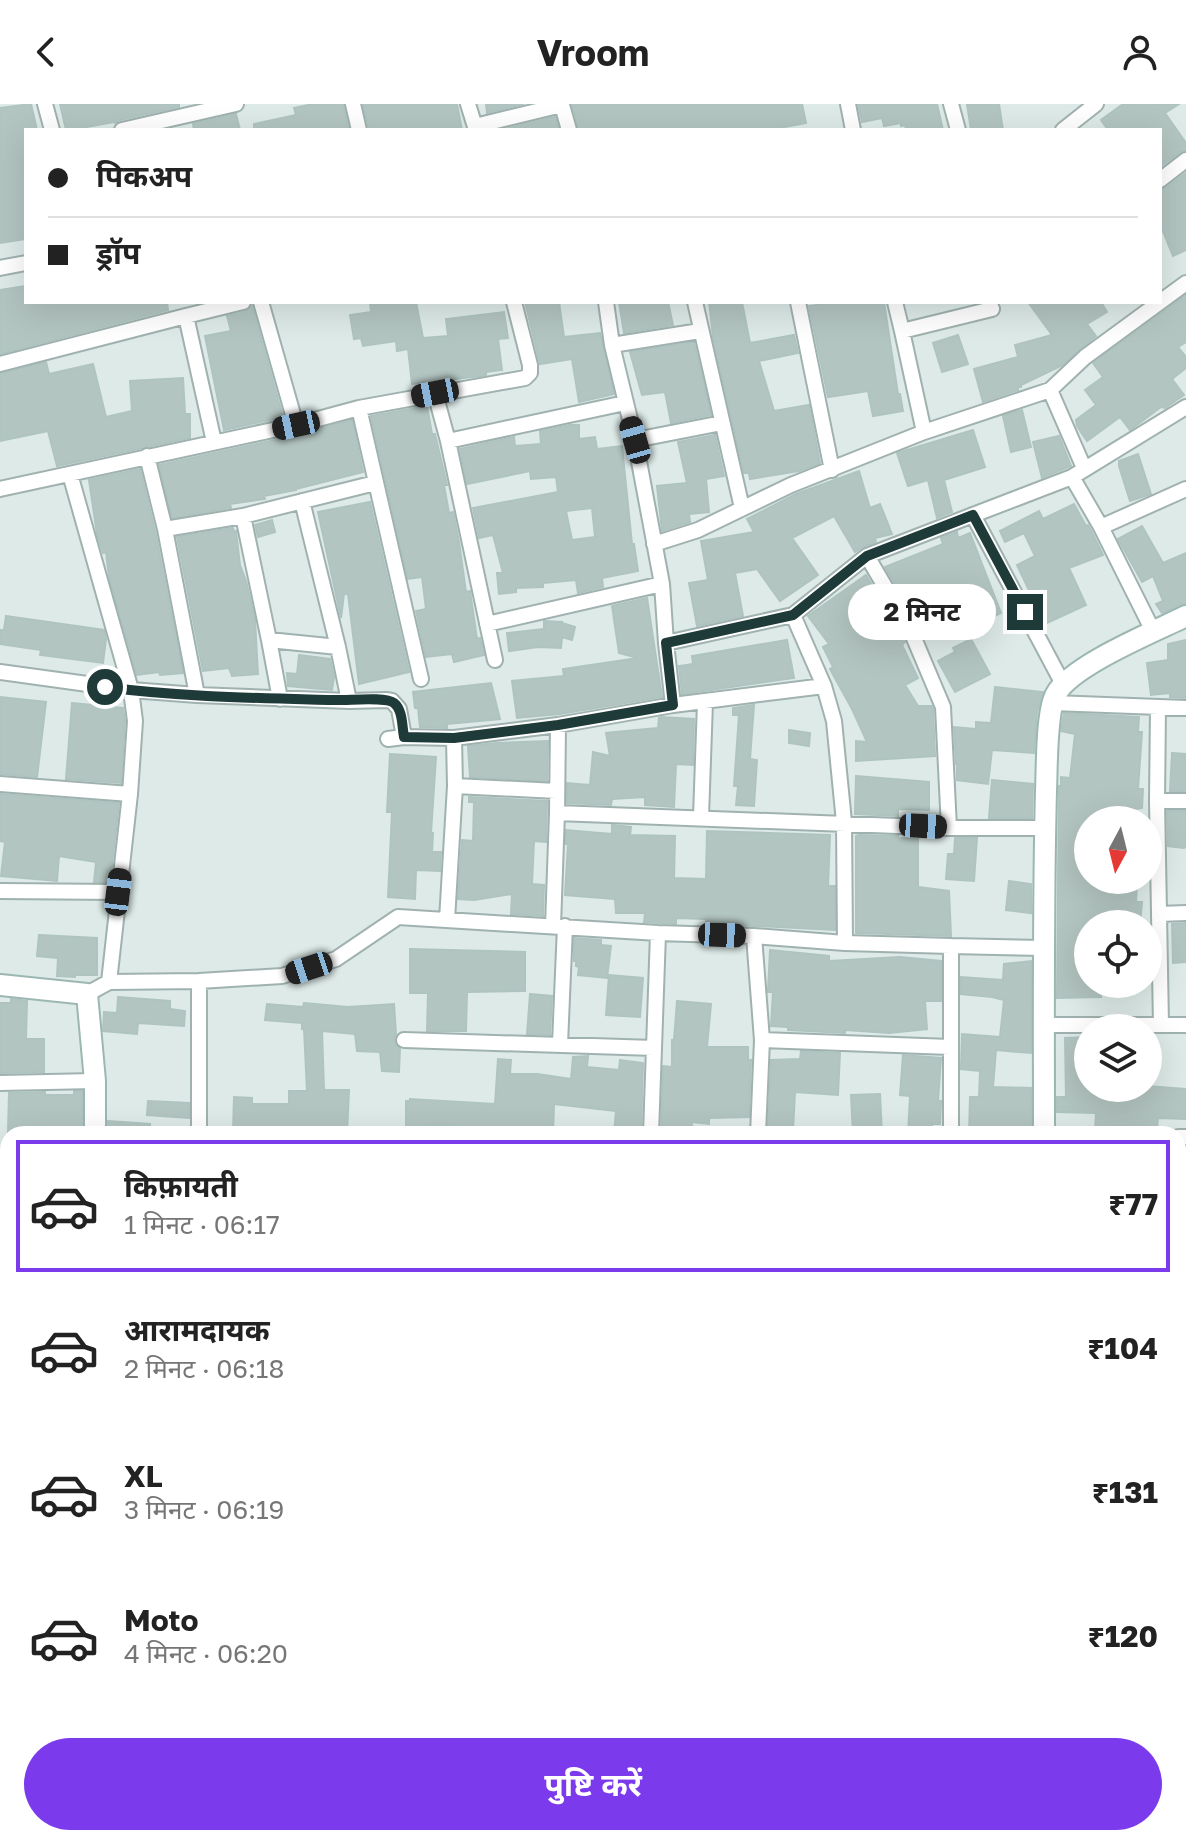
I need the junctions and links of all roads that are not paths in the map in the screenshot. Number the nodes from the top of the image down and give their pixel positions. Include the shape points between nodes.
1 (45, 104) edge
2 (236, 104) edge
3 (353, 104) edge
4 (468, 104) edge
5 (564, 104) edge
6 (848, 104) edge
7 (951, 104) edge
8 (1096, 104) edge
9 (51, 128) edge
10 (131, 128) edge
11 (359, 128) edge
12 (476, 128) edge
13 (569, 128) edge
14 (853, 128) edge
15 (957, 128) edge
16 (1066, 128) edge
17 (1186, 160) edge
18 (1162, 178) edge
19 (24, 263) edge
20 (0, 268) edge
21 (1186, 283) edge
22 (1162, 301) edge
23 (235, 304) edge
24 (262, 304) edge
25 (515, 304) edge
26 (606, 304) edge
27 (695, 304) edge
28 (798, 304) edge
29 (895, 304) edge
30 (994, 304) edge
31 (1157, 304) edge
32 (186, 316) junction
33 (700, 331) junction
34 (902, 331) junction
35 (612, 345) junction
36 (0, 364) edge
37 (1050, 390) junction
38 (435, 393) junction
39 (625, 403) junction
40 (1186, 407) edge
41 (359, 408) junction
42 (722, 423) junction
43 (296, 425) junction
44 (924, 432) junction
45 (635, 440) junction
46 (448, 441) junction
47 (214, 442) junction
48 (147, 456) junction
49 (832, 470) junction
50 (1078, 472) junction
51 (70, 474) junction
52 (375, 483) junction
53 (0, 489) edge
54 (1186, 489) edge
55 (302, 501) junction
56 (742, 508) junction
57 (973, 515) junction
58 (243, 516) junction
59 (1101, 527) junction
60 (165, 529) junction
61 (654, 544) junction
62 (867, 556) junction
63 (662, 584) junction
64 (793, 615) junction
65 (1186, 616) edge
66 (487, 624) junction
67 (1154, 633) junction
68 (269, 640) junction
69 (666, 643) junction
70 (338, 647) junction
71 (495, 660) dead end
72 (0, 672) edge
73 (421, 679) dead end
74 (824, 686) junction
75 (131, 690) junction
76 (1059, 694) junction
77 (197, 695) junction
78 (280, 699) junction
79 (349, 701) junction
80 (705, 702) junction
81 (673, 705) junction
82 (1158, 707) junction
83 (1186, 708) edge
84 (558, 725) junction
85 (404, 737) junction
86 (454, 738) junction
87 (388, 739) dead end
88 (0, 784) edge
89 (455, 786) junction
90 (557, 791) junction
91 (130, 794) junction
92 (1157, 801) junction
93 (1186, 801) edge
94 (557, 813) junction
95 (701, 817) junction
96 (844, 822) junction
97 (949, 828) junction
98 (1045, 828) junction
99 (0, 891) edge
100 (118, 892) junction
101 (1159, 910) edge
102 (1186, 913) edge
103 (1162, 914) edge
104 (447, 920) junction
105 (559, 926) junction
106 (658, 933) junction
107 (754, 936) junction
108 (845, 943) junction
109 (951, 946) junction
110 (1045, 948) junction
111 (199, 981) junction
112 (109, 982) junction
113 (0, 985) edge
114 (87, 994) junction
115 (1044, 1025) junction
116 (1074, 1025) edge
117 (1162, 1025) edge
118 (1186, 1025) edge
119 (404, 1040) dead end
120 (762, 1040) junction
121 (560, 1044) junction
122 (950, 1047) junction
123 (654, 1048) junction
124 (95, 1081) junction
125 (0, 1083) edge
126 (95, 1126) edge
127 (199, 1126) edge
128 (651, 1126) edge
129 (758, 1126) edge
130 (951, 1126) edge
131 (1044, 1126) edge

1 - 9 street
2 - 10 street
3 - 11 street
4 - 12 street
5 - 12 street
5 - 13 street
6 - 14 street
7 - 15 street
8 - 16 street
17 - 18 street
19 - 20 street
21 - 22 street
23 - 32 street
24 - 43 street
25 - 38 street via 530,373
26 - 35 street
27 - 33 street
28 - 49 street
29 - 34 street
30 - 34 street
31 - 37 street
32 - 36 street
32 - 47 street
33 - 35 street
33 - 42 street
34 - 44 street
35 - 39 street
37 - 44 street
37 - 50 street
38 - 41 street
38 - 46 street
39 - 45 street
39 - 46 street
40 - 50 street
41 - 43 street
41 - 52 street
42 - 45 street
42 - 56 street
43 - 47 street
44 - 49 street
45 - 61 street
46 - 66 street
47 - 48 street
48 - 51 street
48 - 60 street
49 - 56 street
50 - 57 street
50 - 59 street
51 - 53 street
51 - 75 street
52 - 55 street
52 - 73 street
54 - 59 street
55 - 58 street
55 - 70 street
56 - 61 street
57 - 62 street
57 - 76 street
58 - 60 street
58 - 68 street
59 - 67 street
60 - 77 street
61 - 63 street
62 - 64 street
62 - 97 street via 911,631 943,707
63 - 66 street
63 - 69 street
64 - 69 street
64 - 74 street
65 - 67 street
66 - 71 street
67 - 76 street via 1081,670
68 - 70 street
68 - 78 street
69 - 81 street
70 - 79 street
72 - 75 street
74 - 80 street
74 - 96 street via 834,721
75 - 77 street
75 - 91 street via 135,721
76 - 82 street
76 - 98 street via 1048,742
77 - 78 street
78 - 79 street
79 - 85 street via 392,701 399,709
80 - 81 street
80 - 95 street
81 - 84 street
82 - 83 street
82 - 92 street
84 - 86 street
84 - 90 street
85 - 86 street
85 - 87 street
86 - 89 street
88 - 91 street
89 - 90 street
89 - 104 street
90 - 94 street
91 - 100 street
92 - 93 street
92 - 101 street
94 - 95 street
94 - 105 street
95 - 96 street
96 - 97 street
96 - 108 street
97 - 98 street
98 - 110 street
99 - 100 street
100 - 112 street
102 - 103 street
104 - 105 street
104 - 111 street via 398,917 336,959 282,976
105 - 106 street
105 - 121 street
106 - 107 street
106 - 123 street
107 - 108 street
107 - 120 street
108 - 109 street
109 - 110 street
109 - 122 street
110 - 115 street
111 - 112 street
111 - 127 street
112 - 114 street
113 - 114 street
114 - 124 street
115 - 116 street
115 - 131 street
117 - 118 street
119 - 121 street
120 - 122 street
120 - 129 street
121 - 123 street
122 - 130 street
123 - 128 street
124 - 125 street
124 - 126 street

